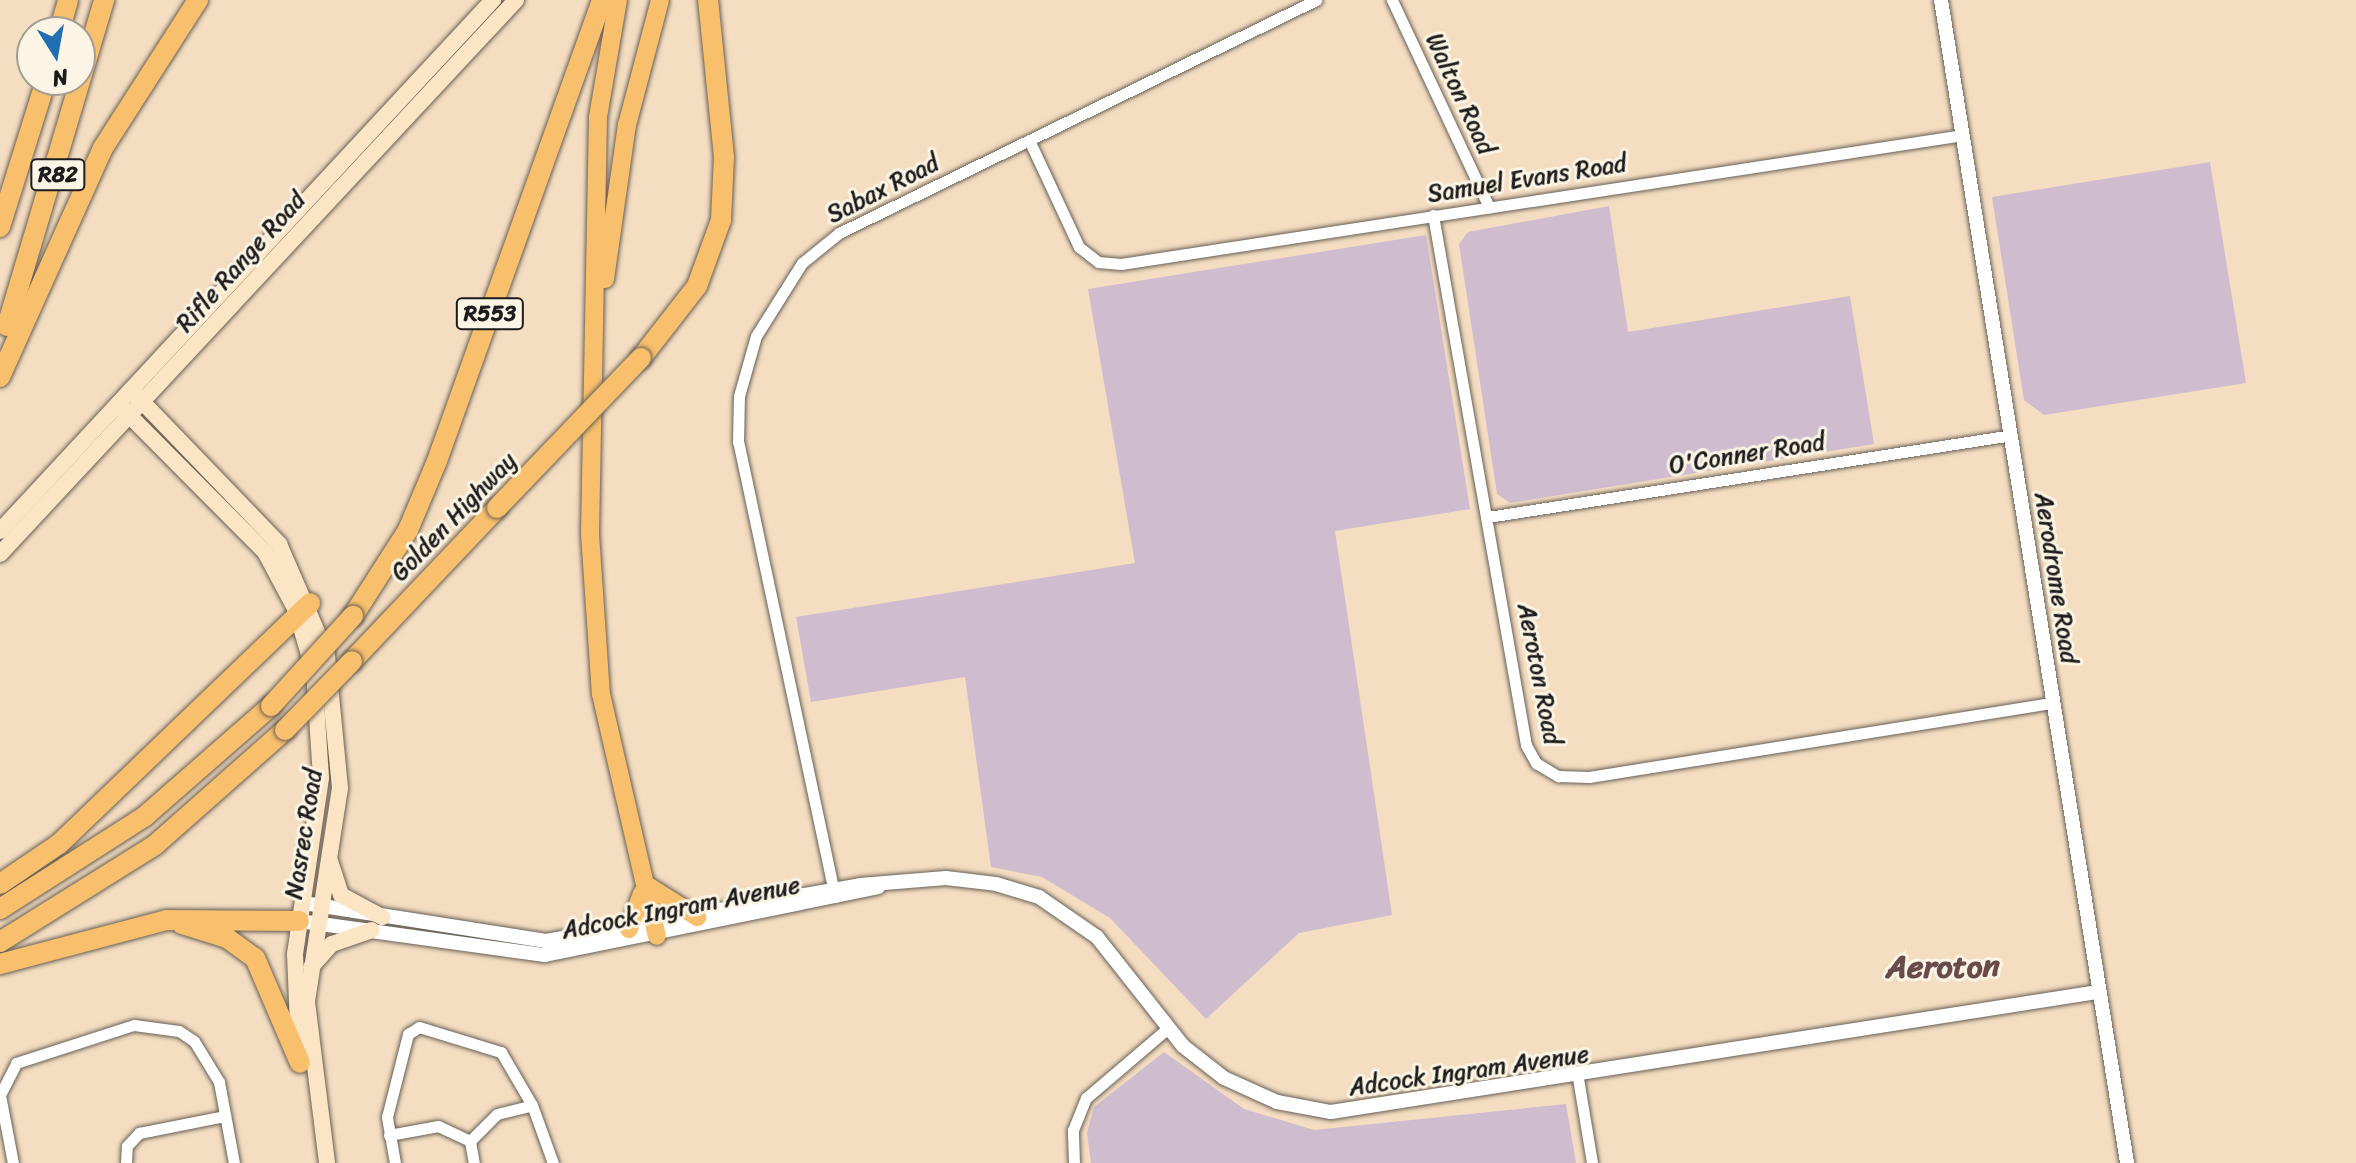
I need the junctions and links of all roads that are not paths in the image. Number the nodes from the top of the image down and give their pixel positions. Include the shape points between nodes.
1 (104, 0) edge
2 (198, 0) edge
3 (493, 0) edge
4 (516, 0) edge
5 (602, 0) edge
6 (618, 0) edge
7 (660, 0) edge
8 (708, 0) edge
9 (1316, 0) edge
10 (1392, 0) edge
11 (1941, 0) edge
12 (41, 96) edge
13 (1963, 135) junction
14 (1029, 140) junction
15 (1489, 207) junction
16 (1433, 215) junction
17 (0, 227) edge
18 (0, 347) edge
19 (594, 375) junction
20 (0, 377) edge
21 (164, 381) junction
22 (131, 390) junction
23 (118, 404) junction
24 (137, 410) junction
25 (166, 426) junction
26 (115, 434) junction
27 (2012, 435) junction
28 (160, 443) junction
29 (1488, 517) junction
30 (0, 531) edge
31 (0, 554) edge
32 (303, 606) junction
33 (2053, 703) junction
34 (329, 844) junction
35 (642, 882) junction
36 (0, 884) edge
37 (834, 894) junction
38 (0, 909) edge
39 (308, 913) junction
40 (697, 917) junction
41 (166, 920) junction
42 (377, 924) junction
43 (629, 929) junction
44 (655, 930) junction
45 (0, 942) edge
46 (0, 964) edge
47 (309, 970) junction
48 (2097, 992) junction
49 (1169, 1027) junction
50 (300, 1063) junction
51 (1578, 1078) junction
52 (0, 1095) edge
53 (532, 1105) junction
54 (225, 1116) junction
55 (389, 1135) junction
56 (470, 1141) junction
57 (13, 1163) edge
58 (126, 1163) edge
59 (234, 1163) edge
60 (318, 1163) edge
61 (327, 1163) edge
62 (395, 1163) edge
63 (474, 1163) edge
64 (553, 1163) edge
65 (1074, 1163) edge
66 (1592, 1163) edge
67 (2127, 1163) edge

1 - 18 highway, R82 via 51,196
2 - 20 highway via 103,148
3 - 22 main road, Rifle Range Road
4 - 21 main road, Rifle Range Road
5 - 38 highway, Golden Highway / R553, bridge via 437,461 408,530 353,616 271,706 144,817
6 - 19 main road via 598,117
7 - 19 main road via 616,184
8 - 45 highway, Golden Highway, bridge via 724,157 721,220 690,299 641,358 285,730 155,845
9 - 14 street, Sabax Road
10 - 15 street, Walton Road
11 - 13 street, Aerodrome Road
12 - 17 highway, R82
13 - 15 street, Samuel Evans Road
13 - 27 street, Aerodrome Road
14 - 16 street, Samuel Evans Road via 1079,247 1098,262
14 - 37 street, Sabax Road via 839,233 779,293 746,364 738,442
15 - 16 street, Samuel Evans Road
16 - 29 street, Aeroton Road
19 - 35 main road via 594,616 616,776
21 - 24 main road, Rifle Range Road
21 - 25 main road via 158,403
22 - 23 main road, Rifle Range Road
22 - 24 main road, Nasrec Road
23 - 24 main road, Nasrec Road
23 - 30 main road, Rifle Range Road
24 - 25 main road, Nasrec Road
24 - 26 main road, Rifle Range Road
24 - 28 main road, Nasrec Road
25 - 32 main road, Nasrec Road via 254,512
26 - 28 main road via 133,430
26 - 31 main road, Rifle Range Road
27 - 29 street, O'Conner Road
27 - 33 street, Aerodrome Road
28 - 32 main road, Nasrec Road via 265,552
29 - 33 street, Aeroton Road via 1526,745 1558,776 1589,777
32 - 34 main road, Nasrec Road via 327,655 339,735
32 - 36 highway via 112,796
32 - 39 main road, Nasrec Road via 321,733
33 - 48 street, Aerodrome Road
34 - 39 main road, Nasrec Road
34 - 42 main road via 341,895
35 - 40 main road via 674,909
35 - 43 main road via 641,910
35 - 44 main road
37 - 40 street, Adcock Ingram Avenue
37 - 44 street, Adcock Ingram Avenue
37 - 49 street, Adcock Ingram Avenue via 974,880 1039,897 1110,950
39 - 41 highway
39 - 42 street, Adcock Ingram Avenue
39 - 47 main road, Nasrec Road
39 - 50 main road, Nasrec Road
40 - 44 street, Adcock Ingram Avenue
41 - 46 highway
41 - 50 highway via 227,938 255,958
42 - 43 street, Adcock Ingram Avenue via 511,940
42 - 44 street, Adcock Ingram Avenue via 521,954
42 - 47 main road via 332,944
43 - 44 street, Adcock Ingram Avenue
47 - 61 main road, Nasrec Road via 310,1048
48 - 51 street, Adcock Ingram Avenue
48 - 67 street, Aerodrome Road
49 - 51 street, Adcock Ingram Avenue via 1224,1078 1314,1110 1373,1110
49 - 65 street via 1086,1098 1073,1130
50 - 60 main road, Nasrec Road
51 - 66 street
52 - 54 street via 16,1063 148,1025 194,1041 219,1082
52 - 57 street
53 - 55 street via 501,1052 416,1028 398,1070
53 - 56 street via 497,1114
53 - 64 street
54 - 58 street via 139,1133 127,1146
54 - 59 street
55 - 56 street via 438,1126
55 - 62 street
56 - 63 street

